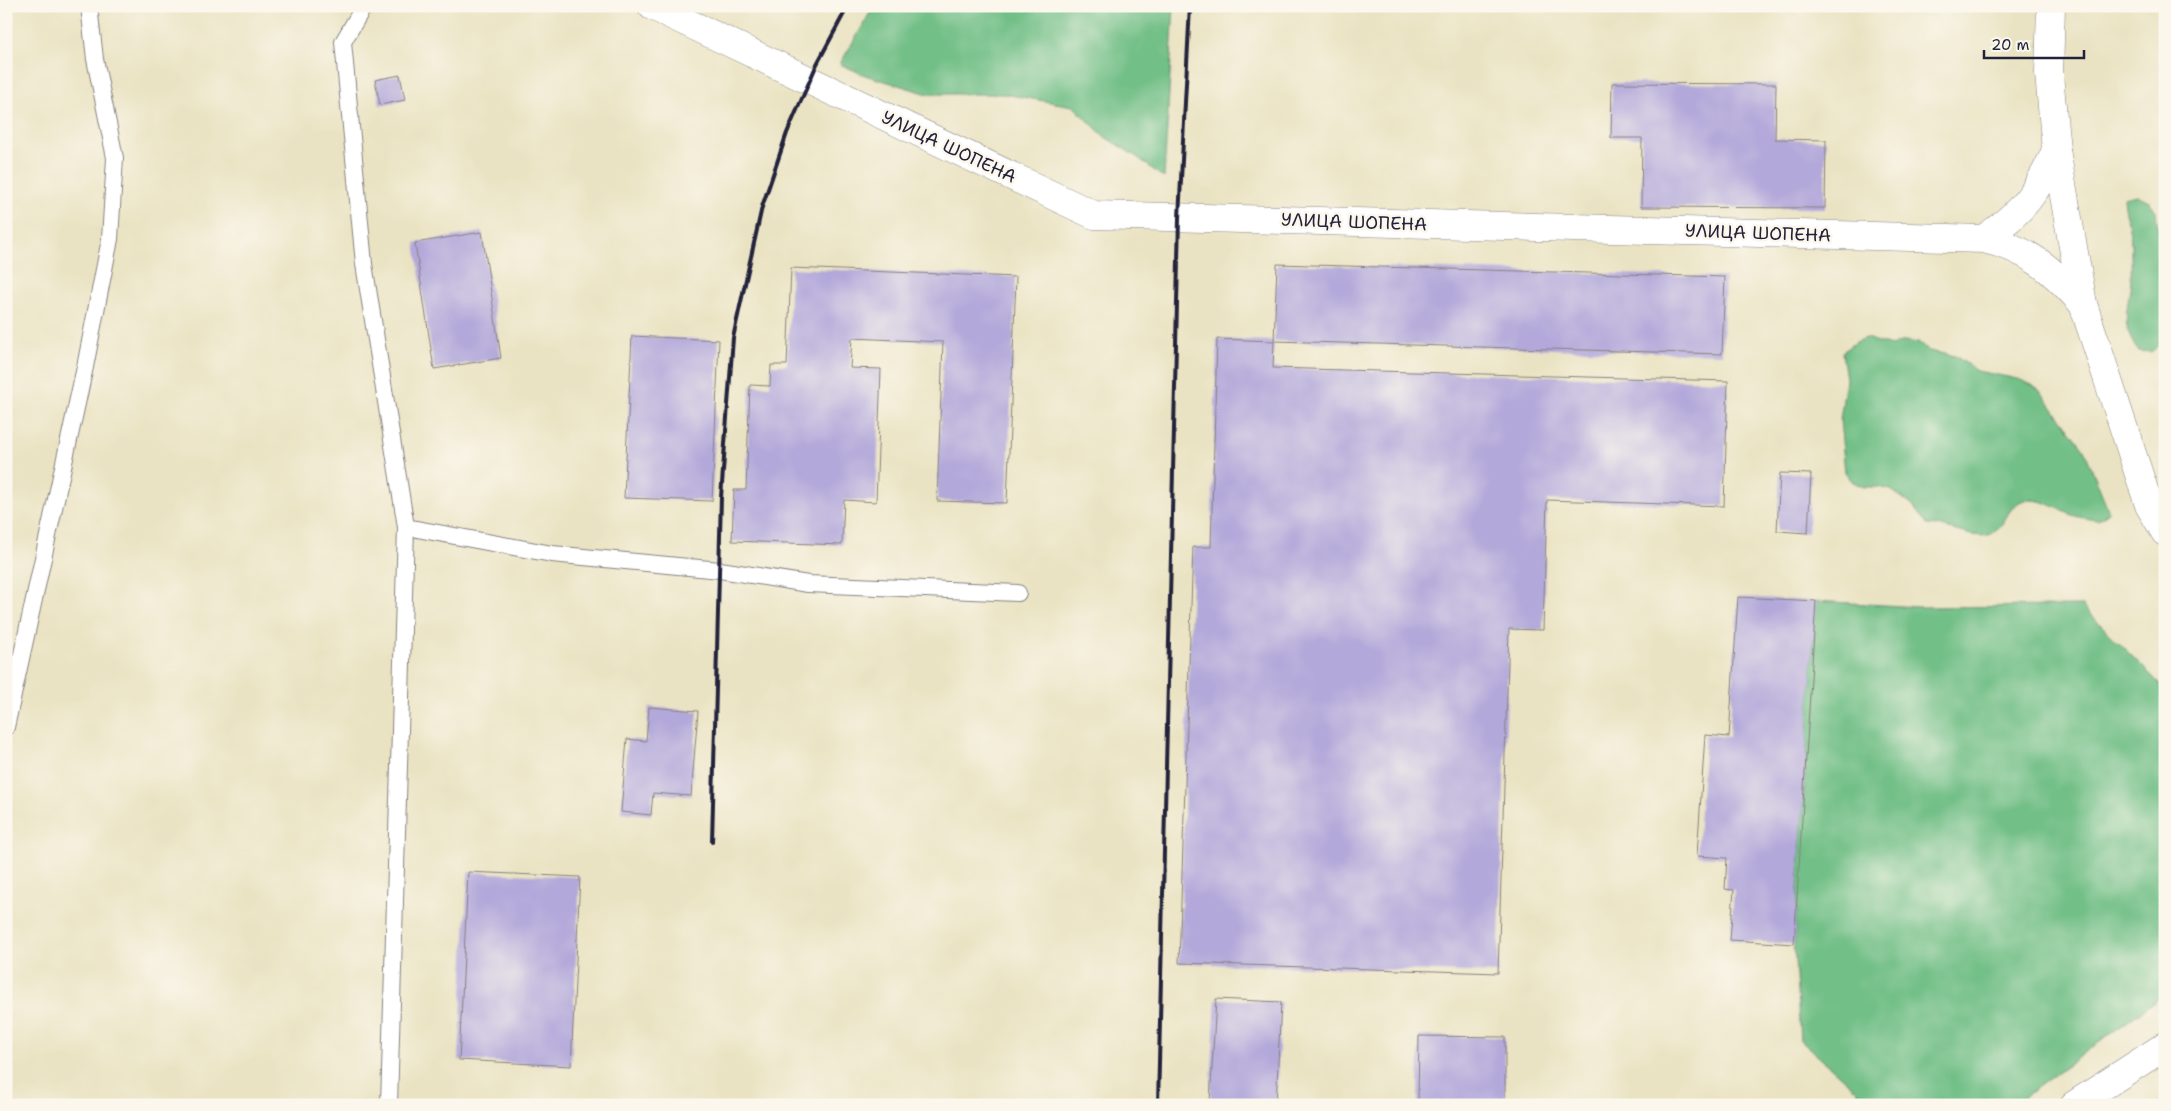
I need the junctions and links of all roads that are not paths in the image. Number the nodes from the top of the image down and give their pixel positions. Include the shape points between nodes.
1 (89, 6) edge
2 (364, 6) edge
3 (652, 6) edge
4 (2051, 6) edge
5 (2056, 150) junction
6 (1984, 239) junction
7 (2083, 304) junction
8 (406, 527) junction
9 (2165, 532) edge
10 (1018, 593) dead end
11 (6, 727) edge
12 (2165, 1046) edge
13 (389, 1105) edge
14 (2074, 1105) edge

1 - 11 lane via 95,59 115,158 110,239
2 - 8 lane via 343,42 364,264
3 - 6 street, УЛИЦА ШОПЕНА via 1094,215
4 - 5 street via 2049,74
5 - 6 street via 2043,180 2027,202 2007,223
5 - 7 street
6 - 7 street, УЛИЦА ШОПЕНА via 2010,245 2034,258 2061,279
7 - 9 street via 2149,505
8 - 10 lane via 552,554 720,570 808,584
8 - 13 lane
12 - 14 street

